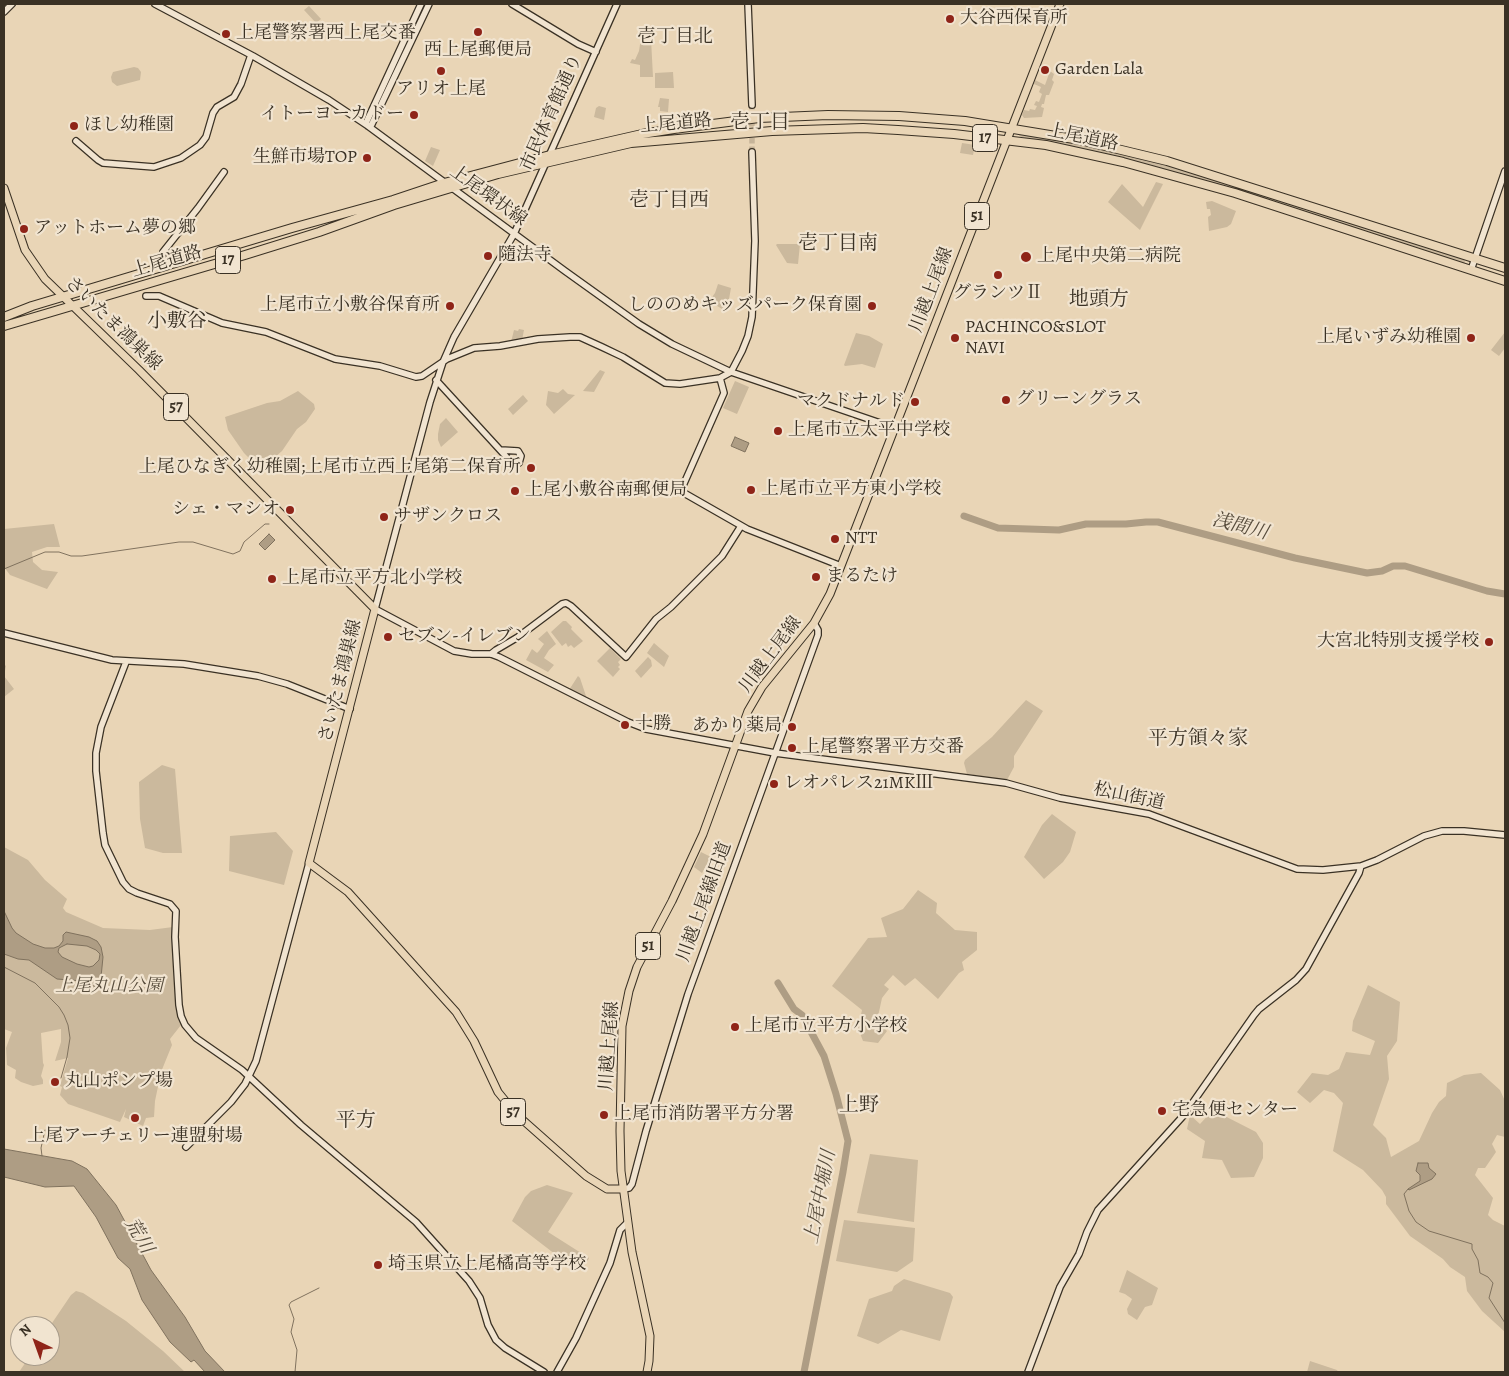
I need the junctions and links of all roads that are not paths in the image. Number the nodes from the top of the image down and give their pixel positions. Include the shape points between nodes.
1 (12, 4) edge
2 (155, 4) edge
3 (422, 4) edge
4 (429, 4) edge
5 (512, 4) edge
6 (617, 4) edge
7 (748, 4) edge
8 (1060, 4) edge
9 (4, 12) edge
10 (596, 52) junction
11 (251, 55) junction
12 (752, 105) tunnel mouth
13 (368, 126) junction
14 (1012, 128) junction
15 (76, 141) dead end
16 (1007, 141) junction
17 (752, 152) tunnel mouth
18 (548, 159) junction
19 (1505, 171) edge
20 (224, 172) dead end
21 (447, 186) junction
22 (4, 188) edge
23 (514, 234) junction
24 (1475, 258) junction
25 (162, 262) dead end
26 (1505, 268) edge
27 (1471, 270) junction
28 (1505, 281) edge
29 (146, 296) dead end
30 (63, 297) junction
31 (74, 306) junction
32 (4, 317) edge
33 (4, 326) edge
34 (442, 362) junction
35 (731, 372) junction
36 (720, 378) junction
37 (436, 380) junction
38 (895, 428) junction
39 (501, 450) dead end
40 (741, 526) junction
41 (841, 566) junction
42 (375, 609) junction
43 (814, 623) junction
44 (4, 633) edge
45 (491, 654) junction
46 (126, 662) junction
47 (350, 709) junction
48 (735, 746) junction
49 (775, 753) junction
50 (1505, 835) edge
51 (310, 863) junction
52 (1361, 866) junction
53 (249, 1077) junction
54 (186, 1147) dead end
55 (623, 1189) junction
56 (628, 1223) junction
57 (544, 1372) edge
58 (557, 1372) edge
59 (647, 1372) edge
60 (1028, 1372) edge

1 - 9 street
2 - 11 street, 上尾環状線
3 - 13 street via 366,123
4 - 13 street via 372,126
5 - 10 street
6 - 10 street, 市民体育館通り
7 - 12 street
8 - 14 main road, 川越上尾線 / 51
10 - 18 street, 市民体育館通り
11 - 13 street, 上尾環状線
11 - 15 street via 234,97 217,107 206,137 181,158 154,166 103,163
13 - 21 street, 上尾環状線
14 - 16 main road, 川越上尾線 / 51
14 - 18 highway, 上尾道路 / 17 via 899,116 772,118 650,133
14 - 24 highway, 上尾道路 / 17 via 1167,161
16 - 18 highway, 上尾道路 / 17 via 863,128 772,131 631,143
16 - 27 highway, 上尾道路 / 17 via 1046,145 1172,175
16 - 38 main road, 川越上尾線 / 51
17 - 35 street via 752,316 748,336
18 - 21 highway, 上尾道路 / 17
18 - 23 street, 市民体育館通り
19 - 24 street
20 - 25 street via 163,252
21 - 23 street, 上尾環状線
21 - 30 highway, 上尾道路 / 17
21 - 31 highway, 上尾道路 / 17 via 319,232
22 - 30 main road, さいたま鴻巣線 / 57 via 25,250 37,270
23 - 34 street, 市民体育館通り
23 - 35 street, 上尾環状線 via 659,336
24 - 26 highway, 上尾道路 / 17
24 - 27 street
27 - 28 highway, 上尾道路 / 17
29 - 34 street via 159,296 222,323 266,332 335,359 380,366 419,377
30 - 31 main road, さいたま鴻巣線 / 57
30 - 32 highway, 上尾道路 / 17
31 - 33 highway, 上尾道路 / 17
31 - 42 main road, さいたま鴻巣線 / 57
34 - 36 street via 474,348 580,337 665,383
34 - 37 street, 市民体育館通り
35 - 36 street
35 - 38 street, 上尾環状線
36 - 40 street via 724,392 682,490
37 - 39 street
37 - 42 street, 市民体育館通り
38 - 41 main road, 川越上尾線 / 51
40 - 41 street
40 - 45 street via 722,556 656,619 626,657 566,603
41 - 43 main road, 川越上尾線 / 51
42 - 45 street via 454,651
42 - 47 main road, さいたま鴻巣線
43 - 48 main road, 川越上尾線 / 51 via 757,695
43 - 49 street, 川越上尾線旧道 via 818,635
44 - 46 street
45 - 48 street, 松山街道 via 633,724 658,732
46 - 47 street via 184,664 258,676
46 - 53 street via 101,726 96,753 105,845 129,889 170,904 176,911 179,1005 185,1025 196,1038
47 - 51 main road, さいたま鴻巣線
48 - 49 street, 松山街道
48 - 55 main road, 川越上尾線 / 51 via 703,834 637,967 629,991 622,1034 620,1131
49 - 52 street, 松山街道 via 994,781 1060,798 1136,811 1297,869
49 - 55 street, 川越上尾線旧道 via 688,994 632,1184
50 - 52 street, 松山街道 via 1452,830 1432,833
51 - 53 street via 263,1042
51 - 55 main road, 57 via 348,892 456,1012 498,1092 516,1114 586,1176 607,1189
52 - 60 street via 1302,975 1259,1009 1178,1122 1098,1210 1060,1287
53 - 54 street via 231,1102
53 - 57 street via 422,1227 469,1281 480,1298 496,1340
55 - 56 main road, 川越上尾線 / 51
56 - 58 street via 620,1230 610,1263
56 - 59 main road, 川越上尾線 / 51 via 650,1336

